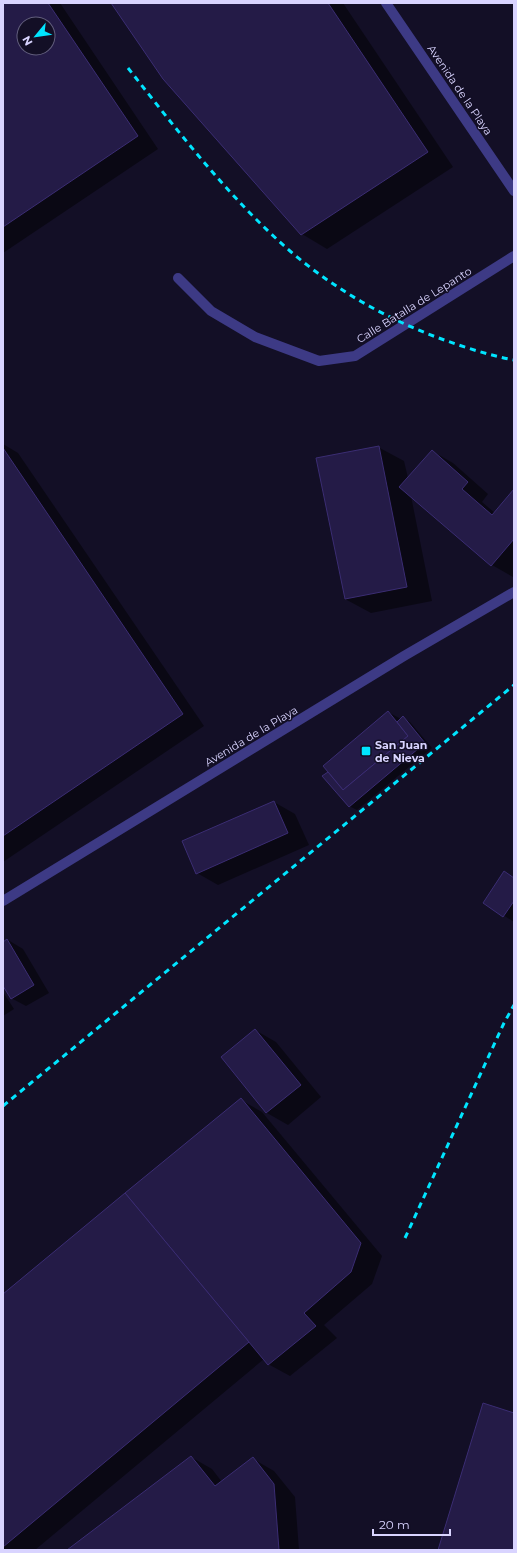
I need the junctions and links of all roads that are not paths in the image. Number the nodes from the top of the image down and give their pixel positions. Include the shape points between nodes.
1 (386, 3) edge
2 (514, 191) edge
3 (514, 256) edge
4 (178, 278) dead end
5 (514, 591) edge
6 (3, 901) edge

1 - 2 street, Avenida de la Playa
3 - 4 street, Calle Batalla de Lepanto via 355,356 319,361 254,337 211,311
5 - 6 street, Avenida de la Playa

